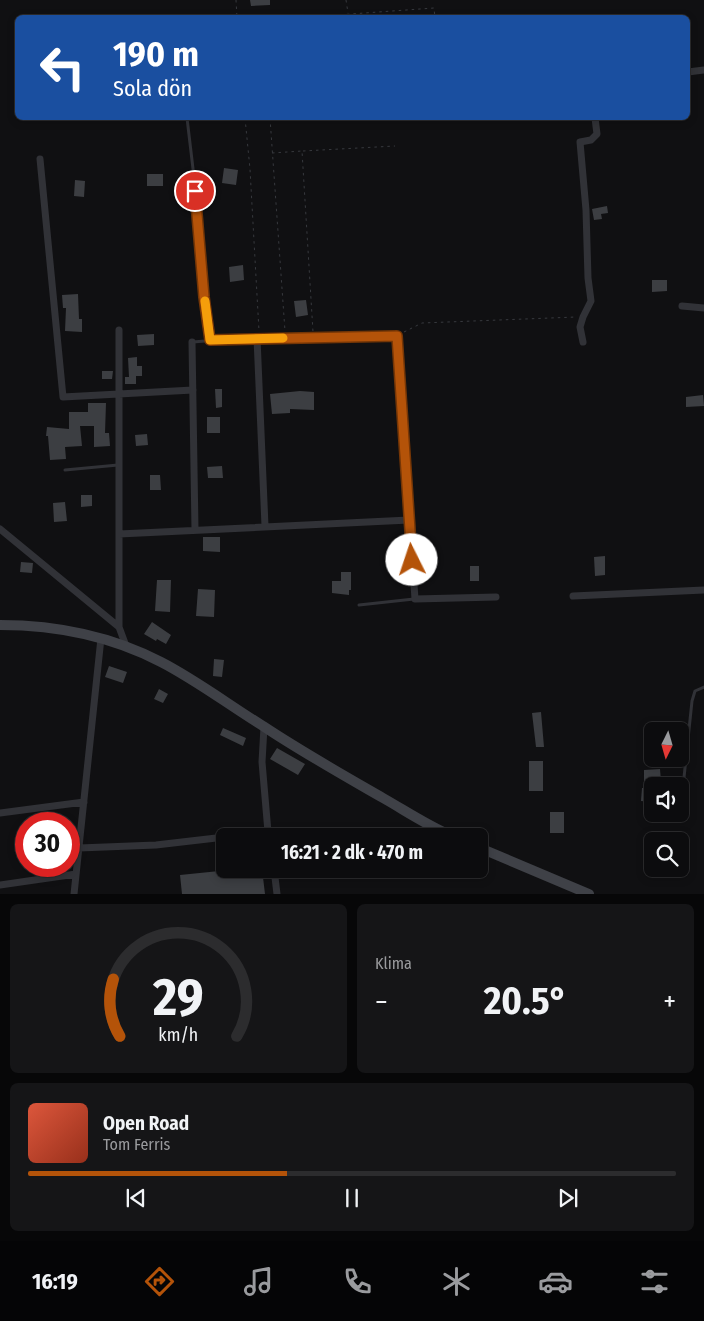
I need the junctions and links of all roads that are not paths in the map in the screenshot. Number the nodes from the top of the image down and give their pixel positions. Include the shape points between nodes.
1 (704, 70) edge
2 (690, 72) edge
3 (187, 120) edge
4 (595, 120) edge
5 (40, 160) dead end
6 (682, 306) dead end
7 (704, 308) edge
8 (119, 330) dead end
9 (397, 336) joint
10 (258, 338) junction
11 (210, 340) junction
12 (192, 342) joint
13 (583, 342) dead end
14 (193, 390) junction
15 (119, 395) junction
16 (119, 465) junction
17 (65, 470) dead end
18 (409, 520) junction
19 (265, 526) junction
20 (0, 529) edge
21 (196, 530) junction
22 (119, 534) junction
23 (704, 590) edge
24 (573, 596) dead end
25 (496, 597) dead end
26 (415, 599) junction
27 (359, 605) dead end
28 (0, 625) edge
29 (119, 627) junction
30 (101, 638) junction
31 (126, 646) junction
32 (704, 687) edge
33 (264, 727) junction
34 (684, 777) edge
35 (84, 802) junction
36 (0, 813) edge
37 (268, 828) edge
38 (438, 828) edge
39 (80, 839) edge
40 (216, 839) edge
41 (80, 848) edge
42 (488, 851) edge
43 (55, 877) edge
44 (76, 877) edge
45 (275, 878) edge
46 (0, 885) edge
47 (74, 894) edge
48 (277, 894) edge
49 (589, 894) edge

1 - 2 street
3 - 11 lane
4 - 13 street via 597,134 591,140 580,142 591,301 580,327
5 - 15 street via 63,397
6 - 7 street
8 - 15 street
9 - 10 lane
9 - 18 street
10 - 11 lane
10 - 19 street
11 - 12 lane
12 - 14 street
14 - 15 street
14 - 21 street
15 - 16 street
16 - 17 lane
16 - 22 street
18 - 19 street
18 - 26 street
19 - 21 street
20 - 29 street
21 - 22 street
22 - 29 street
23 - 24 street
25 - 26 street
26 - 27 lane
28 - 30 main road via 53,628
29 - 31 street
30 - 31 main road
30 - 35 street
31 - 33 main road via 183,674
32 - 34 lane via 695,691 692,701
33 - 37 street via 262,762
33 - 38 main road
35 - 36 street
35 - 39 street
40 - 41 street
42 - 49 main road
43 - 46 street
44 - 47 street
45 - 48 street

